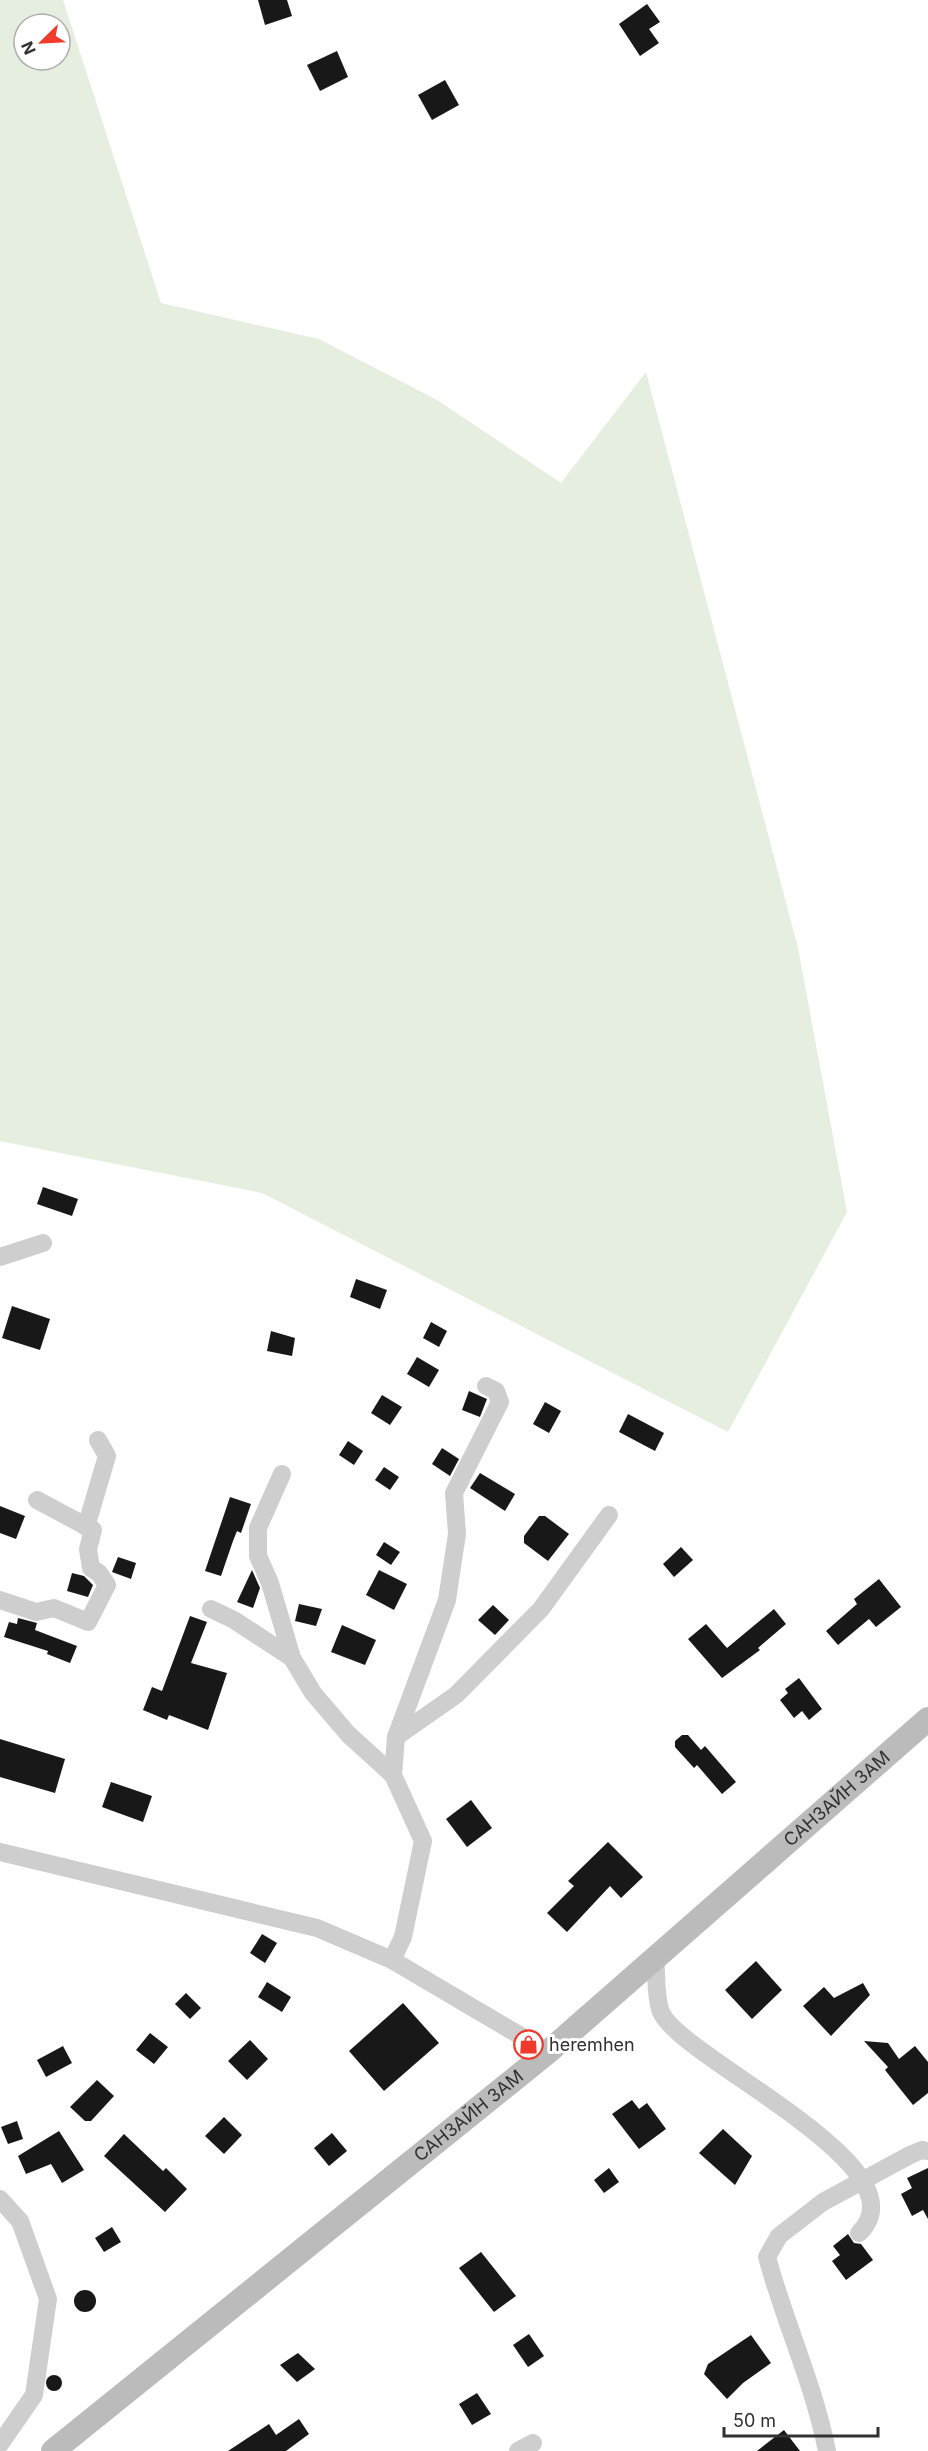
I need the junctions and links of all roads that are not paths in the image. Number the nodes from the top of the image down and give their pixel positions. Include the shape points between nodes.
1 (43, 1243) dead end
2 (0, 1257) edge
3 (486, 1386) dead end
4 (98, 1440) dead end
5 (282, 1474) dead end
6 (37, 1500) dead end
7 (609, 1515) dead end
8 (86, 1527) junction
9 (0, 1600) edge
10 (211, 1609) dead end
11 (292, 1658) junction
12 (928, 1719) edge
13 (396, 1737) junction
14 (393, 1775) junction
15 (0, 1852) edge
16 (654, 1958) junction
17 (392, 1960) junction
18 (548, 2052) junction
19 (928, 2151) edge
20 (875, 2175) junction
21 (0, 2199) edge
22 (859, 2233) dead end
23 (0, 2444) edge
24 (53, 2451) edge
25 (827, 2451) edge

1 - 2 street
3 - 13 street via 496,1391 500,1402 454,1493 457,1534 447,1600
4 - 8 street via 107,1456
5 - 11 street via 258,1528 258,1556
6 - 8 street
7 - 13 street via 541,1609 456,1695
8 - 9 street via 93,1530 88,1549 91,1568 107,1585 88,1622 54,1608 36,1612
10 - 11 street
11 - 14 street via 314,1693 348,1734
12 - 16 main road, САНЗАЙН ЗАМ
13 - 14 street
14 - 17 street via 423,1841 403,1936
15 - 17 street via 317,1928
16 - 18 main road, САНЗАЙН ЗАМ
16 - 20 street via 662,2013 696,2046 829,2130
17 - 18 street
18 - 24 main road, САНЗАЙН ЗАМ
19 - 20 street via 910,2155
20 - 22 street via 883,2204 874,2222
20 - 25 street via 823,2202 779,2235 767,2257 780,2306 819,2412
21 - 23 street via 20,2220 48,2299 34,2395

